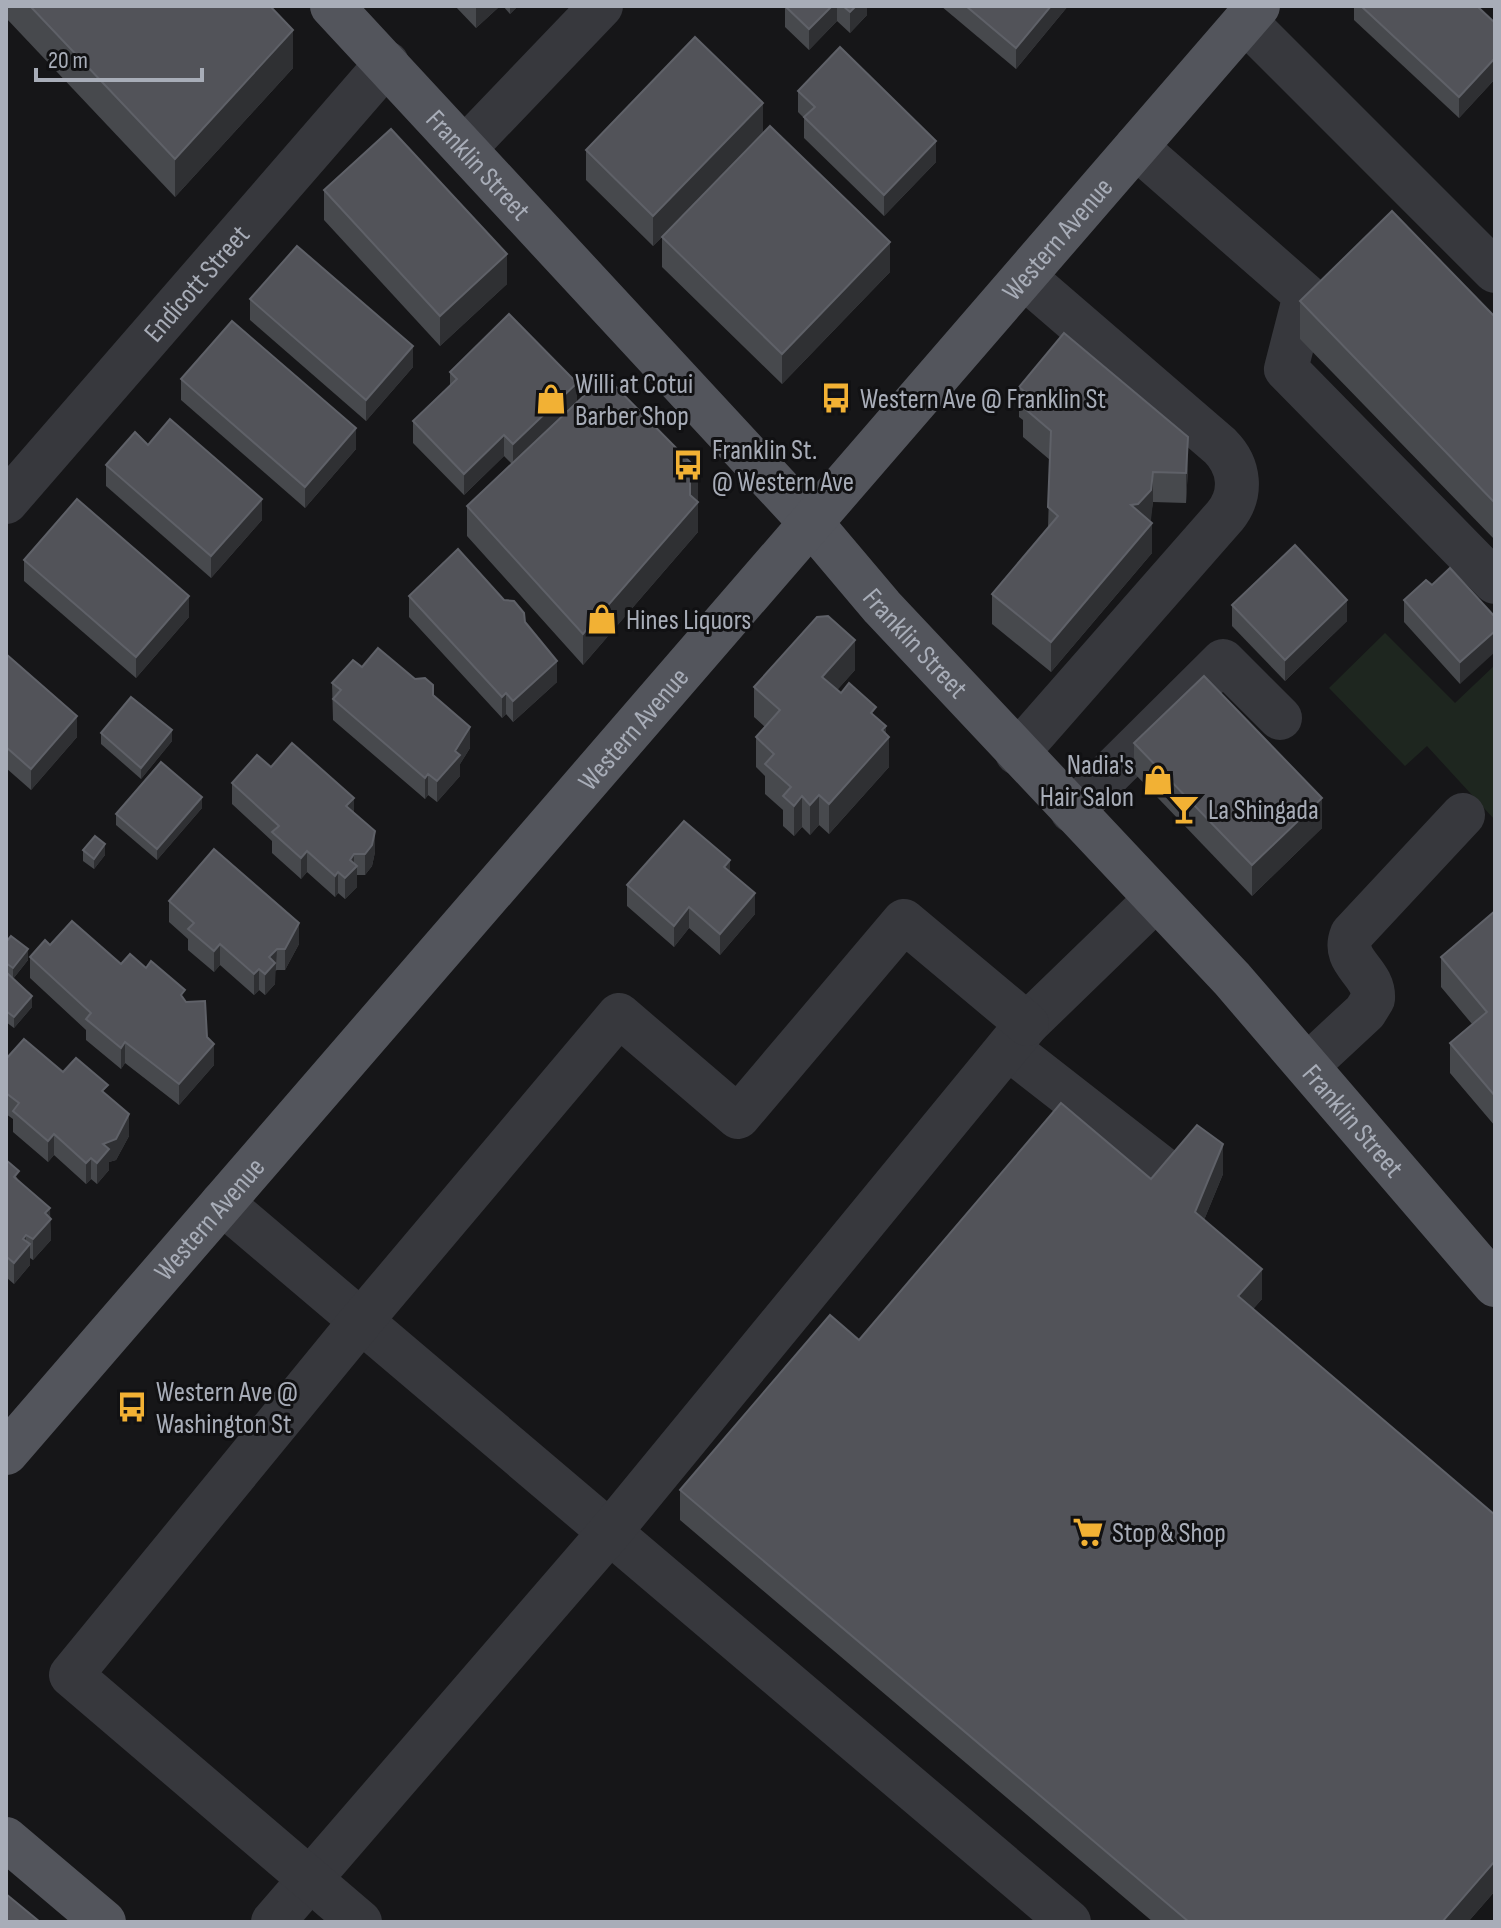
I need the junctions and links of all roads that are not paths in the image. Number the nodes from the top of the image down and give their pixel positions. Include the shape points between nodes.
1 (332, 6) edge
2 (601, 6) edge
3 (1252, 14) edge
4 (387, 63) junction
5 (466, 147) junction
6 (1136, 147) junction
7 (1495, 271) edge
8 (1024, 277) junction
9 (6, 502) edge
10 (811, 523) junction
11 (1495, 582) edge
12 (1280, 718) dead end
13 (1017, 753) junction
14 (1072, 811) junction
15 (1463, 815) dead end
16 (1156, 899) junction
17 (1017, 1036) junction
18 (1308, 1065) junction
19 (1172, 1176) edge
20 (222, 1203) junction
21 (1495, 1285) edge
22 (361, 1321) junction
23 (6, 1453) edge
24 (609, 1533) junction
25 (6, 1839) edge
26 (309, 1880) junction
27 (104, 1922) edge
28 (273, 1922) edge
29 (360, 1922) edge
30 (1069, 1922) edge

1 - 4 main road, Franklin Street
2 - 5 street
3 - 6 main road, Western Avenue
3 - 7 street
4 - 5 main road, Franklin Street
4 - 9 street, Endicott Street
5 - 10 main road, Franklin Street
6 - 8 main road, Western Avenue
6 - 11 street via 1305,295 1286,369
8 - 10 main road, Western Avenue
8 - 13 street via 1220,446 1235,467 1237,485 1225,516
10 - 13 main road, Franklin Street
10 - 20 main road, Western Avenue
12 - 14 street via 1223,661
13 - 14 main road, Franklin Street
14 - 16 main road, Franklin Street
15 - 18 street via 1352,934 1348,952 1370,980 1373,999
16 - 17 street
16 - 18 main road, Franklin Street
17 - 19 street
17 - 22 street via 904,921 738,1117 619,1015
17 - 24 street
18 - 21 main road, Franklin Street
20 - 22 street
20 - 23 main road, Western Avenue
22 - 24 street
22 - 26 street via 71,1675
24 - 26 street
24 - 30 street
25 - 27 main road
26 - 28 street
26 - 29 street

